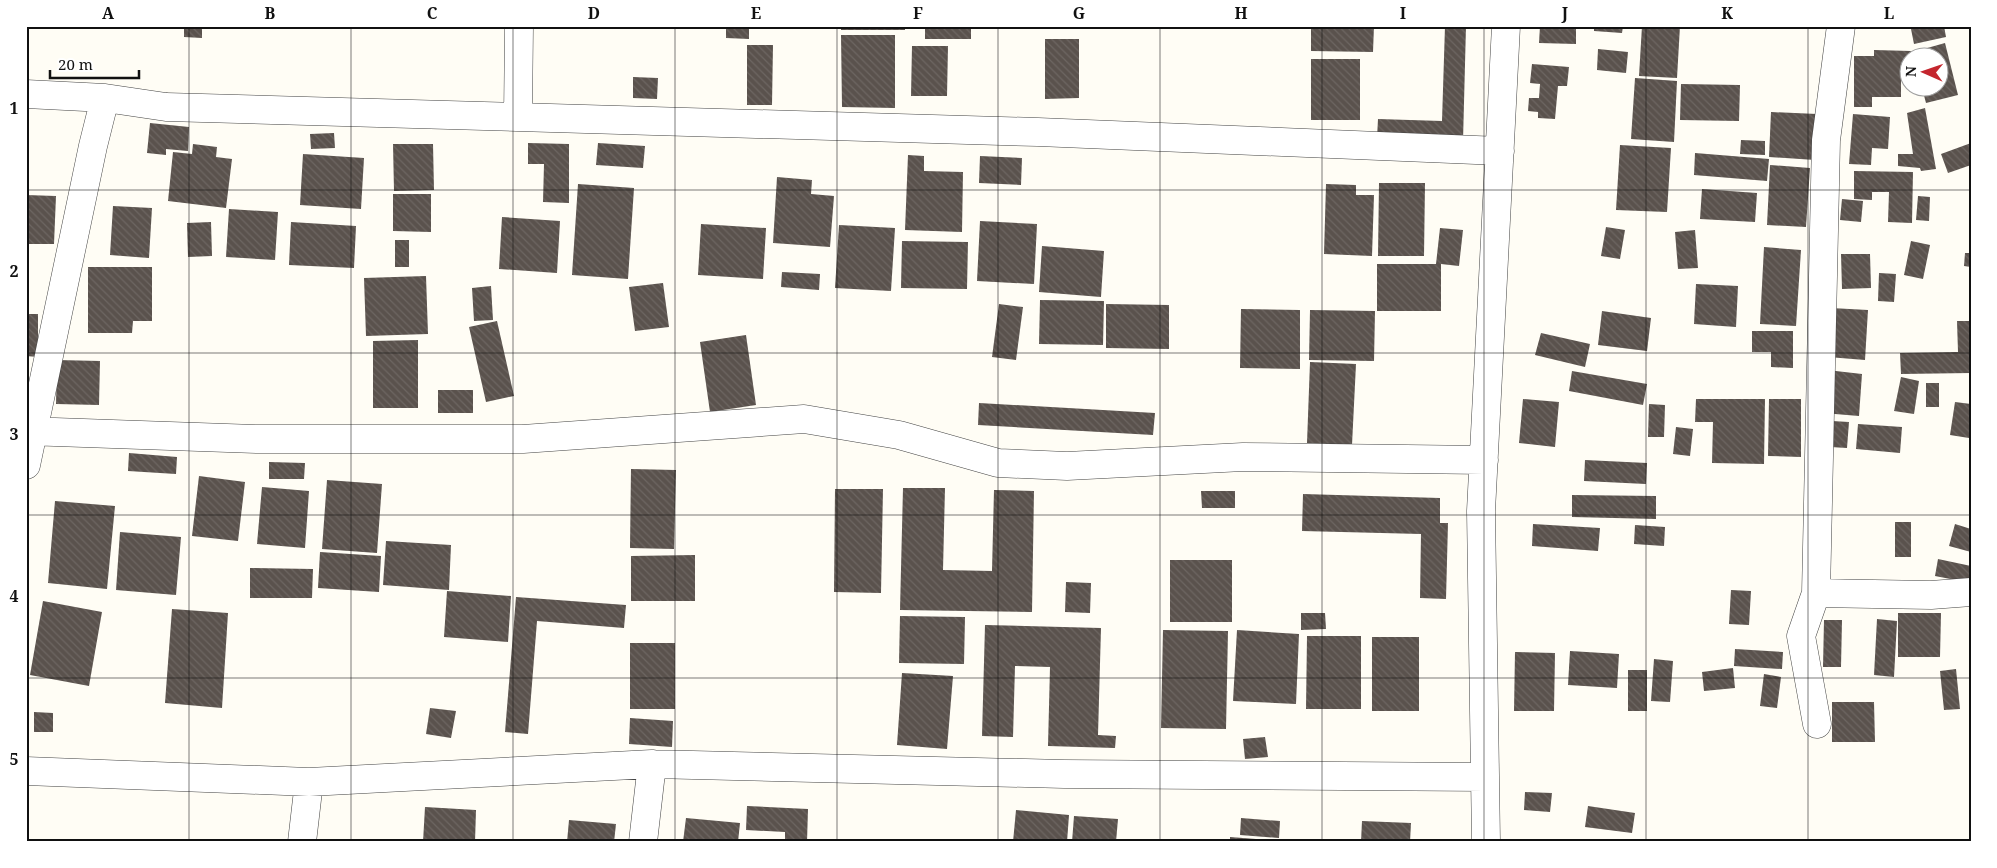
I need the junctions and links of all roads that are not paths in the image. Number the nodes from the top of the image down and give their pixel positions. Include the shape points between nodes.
1 (519, 26) edge
2 (1506, 26) edge
3 (1841, 26) edge
4 (26, 94) edge
5 (105, 98) junction
6 (518, 117) junction
7 (1500, 151) junction
8 (30, 431) edge
9 (1484, 460) junction
10 (26, 465) edge
11 (1971, 592) edge
12 (1816, 593) junction
13 (1817, 724) dead end
14 (652, 764) junction
15 (26, 771) edge
16 (1485, 777) junction
17 (309, 782) junction
18 (302, 842) edge
19 (643, 842) edge
20 (1486, 842) edge

1 - 6 street
2 - 7 street
3 - 12 street via 1826,140
4 - 5 street
5 - 6 street via 166,107
5 - 8 street
6 - 7 street via 1038,132
7 - 9 street
8 - 9 street via 257,439 523,439 804,419 899,435 998,463 1067,466 1243,457
8 - 10 street
9 - 16 street via 1481,511
11 - 12 street via 1931,595
12 - 13 street via 1801,636
14 - 16 street via 1064,774
14 - 17 street
14 - 19 street
15 - 17 street
16 - 20 street
17 - 18 street

